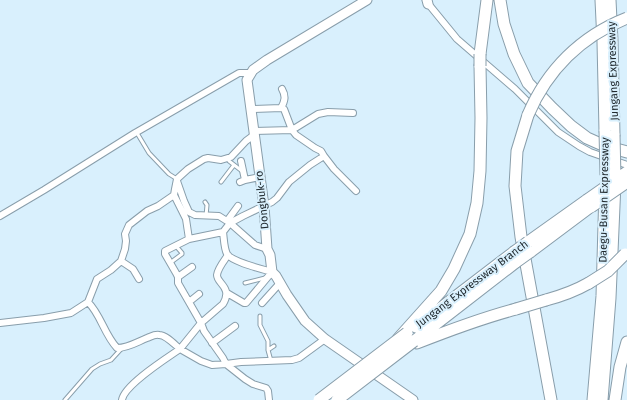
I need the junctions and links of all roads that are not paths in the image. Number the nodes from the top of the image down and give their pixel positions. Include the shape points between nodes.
1 (367, 0) edge
2 (487, 0) edge
3 (500, 0) edge
4 (427, 1) edge
5 (606, 3) edge
6 (627, 18) edge
7 (252, 73) junction
8 (282, 89) dead end
9 (281, 108) junction
10 (251, 109) junction
11 (353, 113) dead end
12 (292, 130) junction
13 (137, 132) junction
14 (254, 133) junction
15 (610, 133) joint
16 (627, 152) edge
17 (324, 156) junction
18 (227, 158) junction
19 (241, 162) dead end
20 (234, 165) junction
21 (627, 165) edge
22 (243, 171) junction
23 (627, 172) edge
24 (610, 176) junction
25 (260, 177) junction
26 (177, 179) junction
27 (221, 182) dead end
28 (627, 182) edge
29 (356, 191) dead end
30 (174, 195) junction
31 (205, 202) dead end
32 (589, 203) junction
33 (238, 206) dead end
34 (264, 206) junction
35 (0, 216) edge
36 (206, 216) junction
37 (229, 222) junction
38 (223, 232) junction
39 (190, 239) junction
40 (176, 245) junction
41 (267, 249) junction
42 (626, 253) edge
43 (228, 255) junction
44 (121, 261) junction
45 (170, 263) junction
46 (192, 267) dead end
47 (269, 275) junction
48 (178, 277) junction
49 (139, 278) dead end
50 (245, 283) dead end
51 (280, 283) junction
52 (200, 294) dead end
53 (227, 294) junction
54 (88, 302) junction
55 (189, 302) junction
56 (262, 303) dead end
57 (260, 316) dead end
58 (0, 323) edge
59 (201, 323) junction
60 (235, 326) dead end
61 (411, 337) junction
62 (325, 339) junction
63 (627, 342) edge
64 (212, 343) junction
65 (392, 345) junction
66 (274, 346) dead end
67 (122, 348) junction
68 (180, 349) junction
69 (404, 349) junction
70 (268, 350) junction
71 (271, 361) junction
72 (226, 364) junction
73 (65, 400) edge
74 (122, 400) edge
75 (269, 400) edge
76 (319, 400) edge
77 (337, 400) edge
78 (413, 400) edge
79 (551, 400) edge
80 (593, 400) edge
81 (602, 400) edge
82 (614, 400) edge

1 - 7 main road via 267,60
2 - 65 highway, bridge via 480,54 480,171 477,203 470,234 441,291
3 - 16 highway via 504,24 514,54 528,83 571,126 587,138
4 - 21 street via 457,39 515,89 558,132 590,152
5 - 15 highway, Jungang Expressway via 612,40
6 - 79 highway, bridge via 609,25 592,36 563,60 533,102 517,151 515,186 521,237
7 - 10 main road, Dongbuk-ro via 247,80
7 - 13 street via 239,73
8 - 9 street via 285,98
9 - 10 street
9 - 12 street
10 - 14 main road, Dongbuk-ro
11 - 12 street via 318,114
12 - 14 street
12 - 17 street via 321,150
13 - 26 lane via 149,153
13 - 35 street
14 - 18 street
14 - 25 main road, Dongbuk-ro
15 - 24 highway, Daegu-Busan Expressway, bridge
17 - 29 street
17 - 34 street via 310,164 289,182 277,198
18 - 20 lane
18 - 26 street via 204,159
19 - 22 street
20 - 22 lane
20 - 27 lane
22 - 25 street via 242,181
23 - 32 highway, Jungang Expressway Branch, bridge
24 - 80 highway, Daegu-Busan Expressway
24 - 81 highway, Daegu-Busan Expressway via 610,298
25 - 34 main road, Dongbuk-ro
26 - 30 street
26 - 36 street via 189,212
28 - 32 highway, Jungang Expressway Branch, bridge
30 - 39 street via 186,219
30 - 44 street via 129,225
31 - 36 lane
32 - 61 highway, Jungang Expressway Branch, bridge
33 - 37 street
34 - 37 street
34 - 41 main road, Dongbuk-ro
36 - 37 street via 219,216
37 - 38 street
37 - 41 street via 255,245
38 - 39 street
38 - 43 street
39 - 40 street
40 - 45 street via 165,251
40 - 45 lane via 182,254
41 - 47 main road, Dongbuk-ro via 270,255
42 - 69 highway, bridge via 608,271 567,294 460,326
43 - 47 street via 232,260
43 - 53 street via 217,274
44 - 49 street via 133,269
44 - 54 street via 97,279
45 - 48 street
46 - 48 street
47 - 50 lane
47 - 51 main road, Dongbuk-ro via 276,276
47 - 53 street via 246,303
48 - 55 street via 178,283
51 - 56 street
51 - 62 main road, Dongbuk-ro via 305,320
52 - 55 street
53 - 59 street via 223,304
54 - 58 street via 71,313
54 - 67 street via 94,308 113,344 117,348
55 - 59 street
57 - 70 lane via 260,325 268,341
59 - 64 street
59 - 68 street
60 - 64 street
61 - 65 highway, Jungang Expressway Branch, bridge
61 - 69 highway, Jungang Expressway Branch, bridge
62 - 71 street via 299,358
62 - 78 main road, Dongbuk-ro
63 - 82 highway
64 - 72 street
65 - 76 highway, Jungang Expressway Branch, bridge
66 - 70 lane
67 - 68 street via 159,335
67 - 73 lane via 111,360 92,369
68 - 72 street via 201,362 212,365
68 - 74 street via 136,380
69 - 77 highway, Jungang Expressway Branch, bridge
70 - 71 lane
71 - 72 street
72 - 75 street via 253,384 266,388

